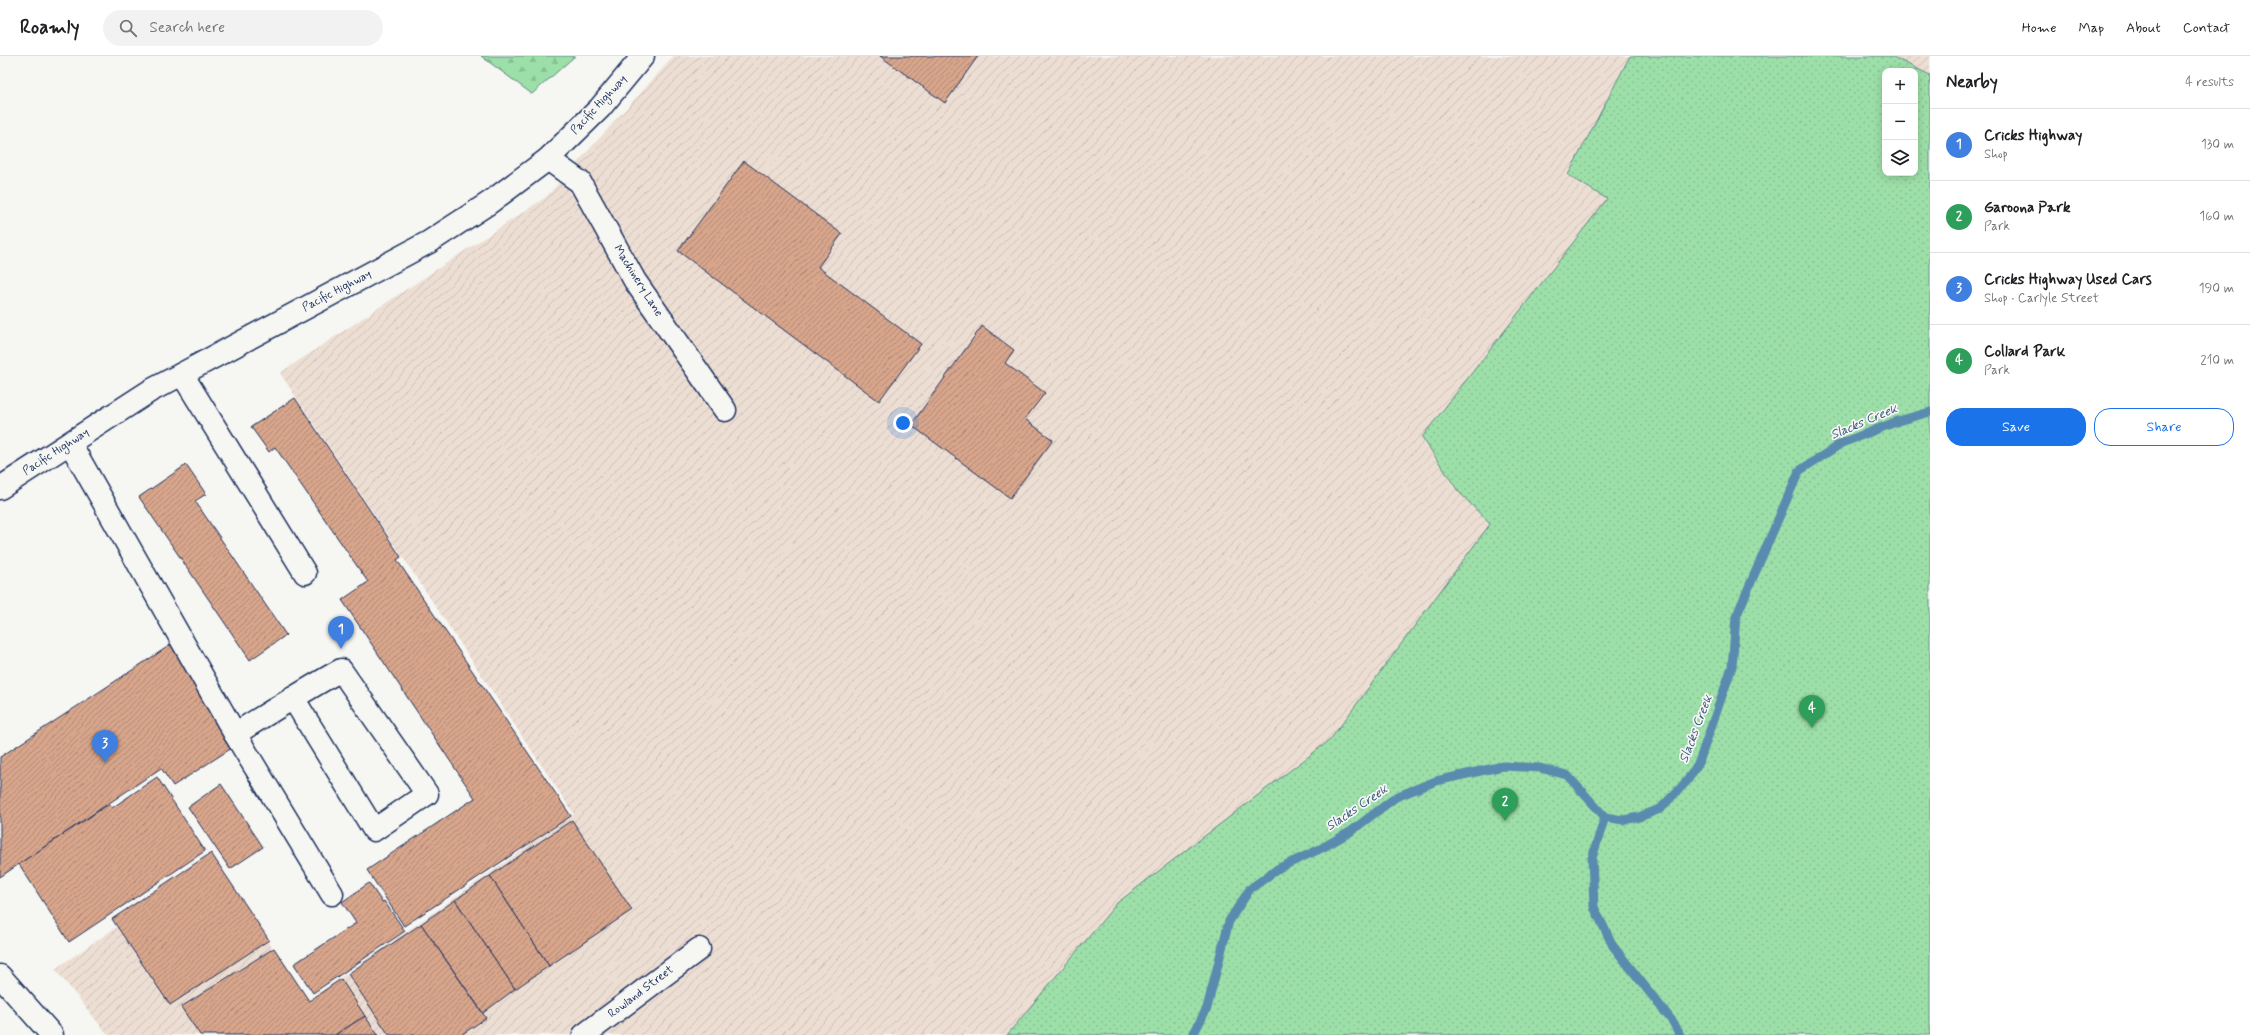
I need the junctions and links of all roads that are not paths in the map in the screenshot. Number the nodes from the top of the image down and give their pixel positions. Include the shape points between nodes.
1 (643, 56) edge
2 (548, 159) junction
3 (182, 374) junction
4 (725, 410) dead end
5 (70, 443) junction
6 (0, 488) edge
7 (305, 573) dead end
8 (293, 698) junction
9 (235, 734) junction
10 (332, 894) dead end
11 (699, 949) dead end
12 (0, 976) edge
13 (52, 1035) edge
14 (584, 1035) edge

1 - 2 street, Pacific Highway via 600,108
2 - 3 street, Pacific Highway via 489,203 429,242
2 - 4 street, Machinery Lane via 580,182 635,281
3 - 5 street, Pacific Highway
3 - 7 street
5 - 6 street, Pacific Highway
5 - 9 street
8 - 8 street via 374,830 427,794 341,670
8 - 9 street
9 - 10 street
11 - 14 street, Rowland Street
12 - 13 street

